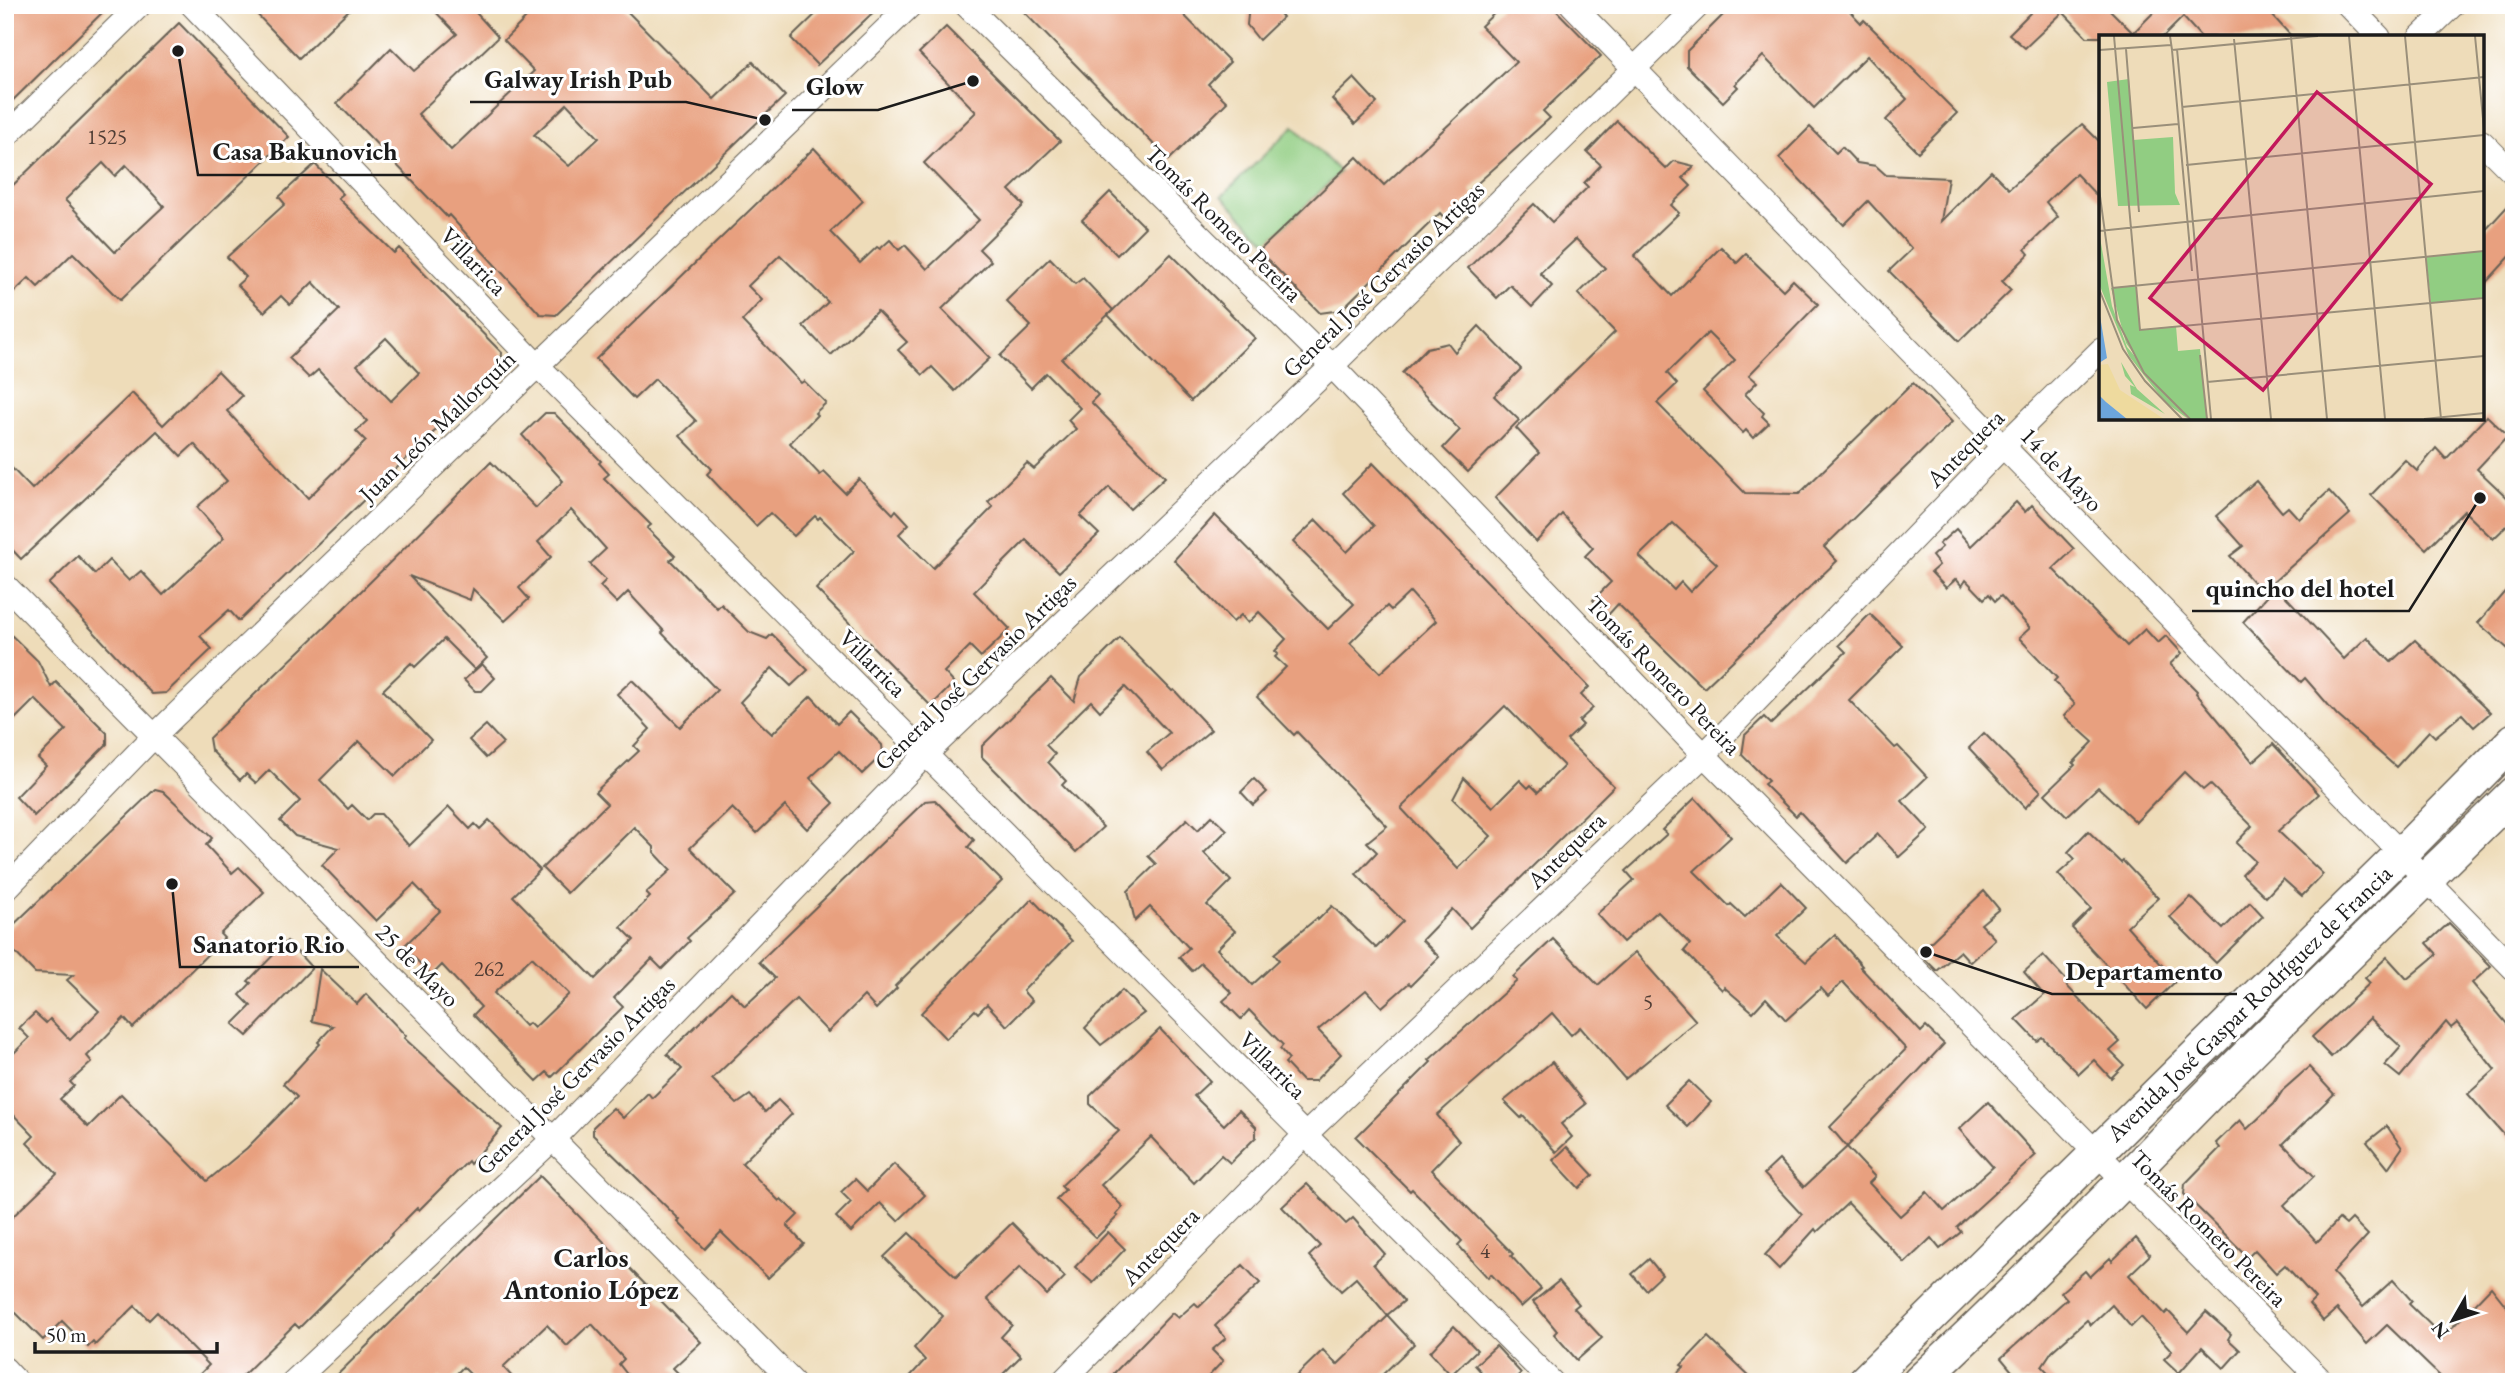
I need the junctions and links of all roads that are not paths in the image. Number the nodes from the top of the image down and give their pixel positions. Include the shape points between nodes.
1 (140, 5) edge
2 (192, 5) edge
3 (911, 5) edge
4 (966, 5) edge
5 (1573, 5) edge
6 (1699, 5) edge
7 (2348, 5) edge
8 (2453, 5) edge
9 (2377, 35) edge
10 (2422, 35) edge
11 (1634, 69) junction
12 (5, 137) edge
13 (2484, 144) edge
14 (2514, 174) edge
15 (2099, 352) edge
16 (537, 365) junction
17 (1332, 366) junction
18 (2003, 446) junction
19 (5, 585) edge
20 (154, 736) junction
21 (2514, 740) edge
22 (926, 754) junction
23 (1704, 755) junction
24 (2514, 793) edge
25 (2401, 854) junction
26 (2426, 879) junction
27 (5, 890) edge
28 (2514, 969) edge
29 (1305, 1135) junction
30 (553, 1139) junction
31 (2096, 1152) junction
32 (2125, 1181) junction
33 (5, 1369) edge
34 (18, 1382) edge
35 (293, 1382) edge
36 (793, 1382) edge
37 (1062, 1382) edge
38 (1552, 1382) edge
39 (1864, 1382) edge
40 (1919, 1382) edge
41 (2323, 1382) edge

1 - 12 street
2 - 16 street, Villarrica
3 - 16 street, Juan León Mallorquín
4 - 17 street, Tomás Romero Pereira
5 - 11 street, 14 de Mayo
6 - 11 street, General José Gervasio Artigas
7 - 9 street
8 - 10 street
11 - 17 street, General José Gervasio Artigas
11 - 18 street, 14 de Mayo
13 - 14 street
15 - 18 street, Antequera
16 - 20 street, Juan León Mallorquín
16 - 22 street, Villarrica
17 - 22 street, General José Gervasio Artigas
17 - 23 street, Tomás Romero Pereira
18 - 23 street, Antequera
18 - 25 street, 14 de Mayo
19 - 20 street, 25 de Mayo
20 - 27 street, Juan León Mallorquín
20 - 30 street, 25 de Mayo
21 - 25 main road, Avenida José Gaspar Rodríguez de Francia
22 - 29 street, Villarrica
22 - 30 street, General José Gervasio Artigas
23 - 29 street, Antequera
23 - 31 street, Tomás Romero Pereira
24 - 26 main road, Avenida José Gaspar Rodríguez de Francia
25 - 26 street, 14 de Mayo
25 - 31 main road, Avenida José Gaspar Rodríguez de Francia
26 - 28 street, 14 de Mayo
26 - 32 main road, Avenida José Gaspar Rodríguez de Francia
29 - 37 street, Antequera
29 - 38 street, Villarrica
30 - 35 street, General José Gervasio Artigas
30 - 36 street, 25 de Mayo
31 - 32 street, Tomás Romero Pereira
31 - 39 main road, Avenida José Gaspar Rodríguez de Francia
32 - 40 main road, Avenida José Gaspar Rodríguez de Francia
32 - 41 street, Tomás Romero Pereira
33 - 34 street

